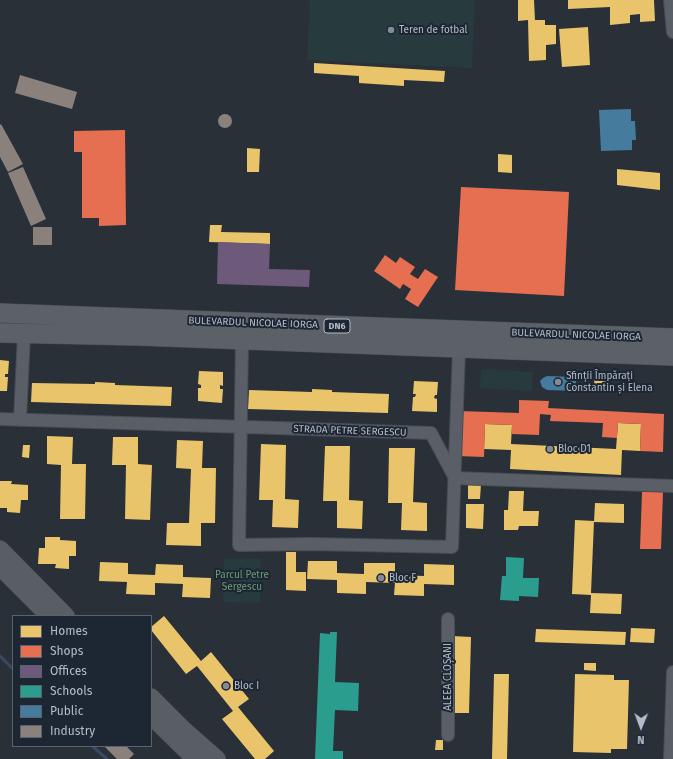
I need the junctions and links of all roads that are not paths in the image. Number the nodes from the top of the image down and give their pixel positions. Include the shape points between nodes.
1 (670, 0) edge
2 (673, 32) edge
3 (0, 313) edge
4 (0, 333) edge
5 (24, 333) junction
6 (673, 338) edge
7 (242, 340) junction
8 (459, 348) junction
9 (673, 356) edge
10 (0, 419) edge
11 (20, 420) junction
12 (241, 427) junction
13 (455, 478) junction
14 (673, 486) edge
15 (2, 559) edge
16 (48, 615) edge
17 (65, 615) edge
18 (448, 619) dead end
19 (673, 672) edge
20 (154, 709) edge
21 (672, 711) edge
22 (448, 735) dead end
23 (195, 759) edge
24 (217, 759) edge
25 (670, 759) edge

1 - 2 street
3 - 6 main road, BULEVARDUL NICOLAE IORGA / DN6
4 - 5 main road, BULEVARDUL NICOLAE IORGA / DN6
5 - 7 main road, BULEVARDUL NICOLAE IORGA / DN6
5 - 11 street
7 - 8 main road, BULEVARDUL NICOLAE IORGA / DN6
7 - 12 street
8 - 9 main road, BULEVARDUL NICOLAE IORGA / DN6
8 - 13 street
10 - 11 street, STRADA PETRE SERGESCU
11 - 12 street, STRADA PETRE SERGESCU
12 - 13 street, STRADA PETRE SERGESCU via 431,434
12 - 13 street via 238,545 452,547
13 - 14 street
15 - 16 main road
15 - 17 main road
18 - 22 street, ALEEA CLOȘANI
19 - 21 street
20 - 23 main road
20 - 24 main road via 184,730
21 - 25 street

